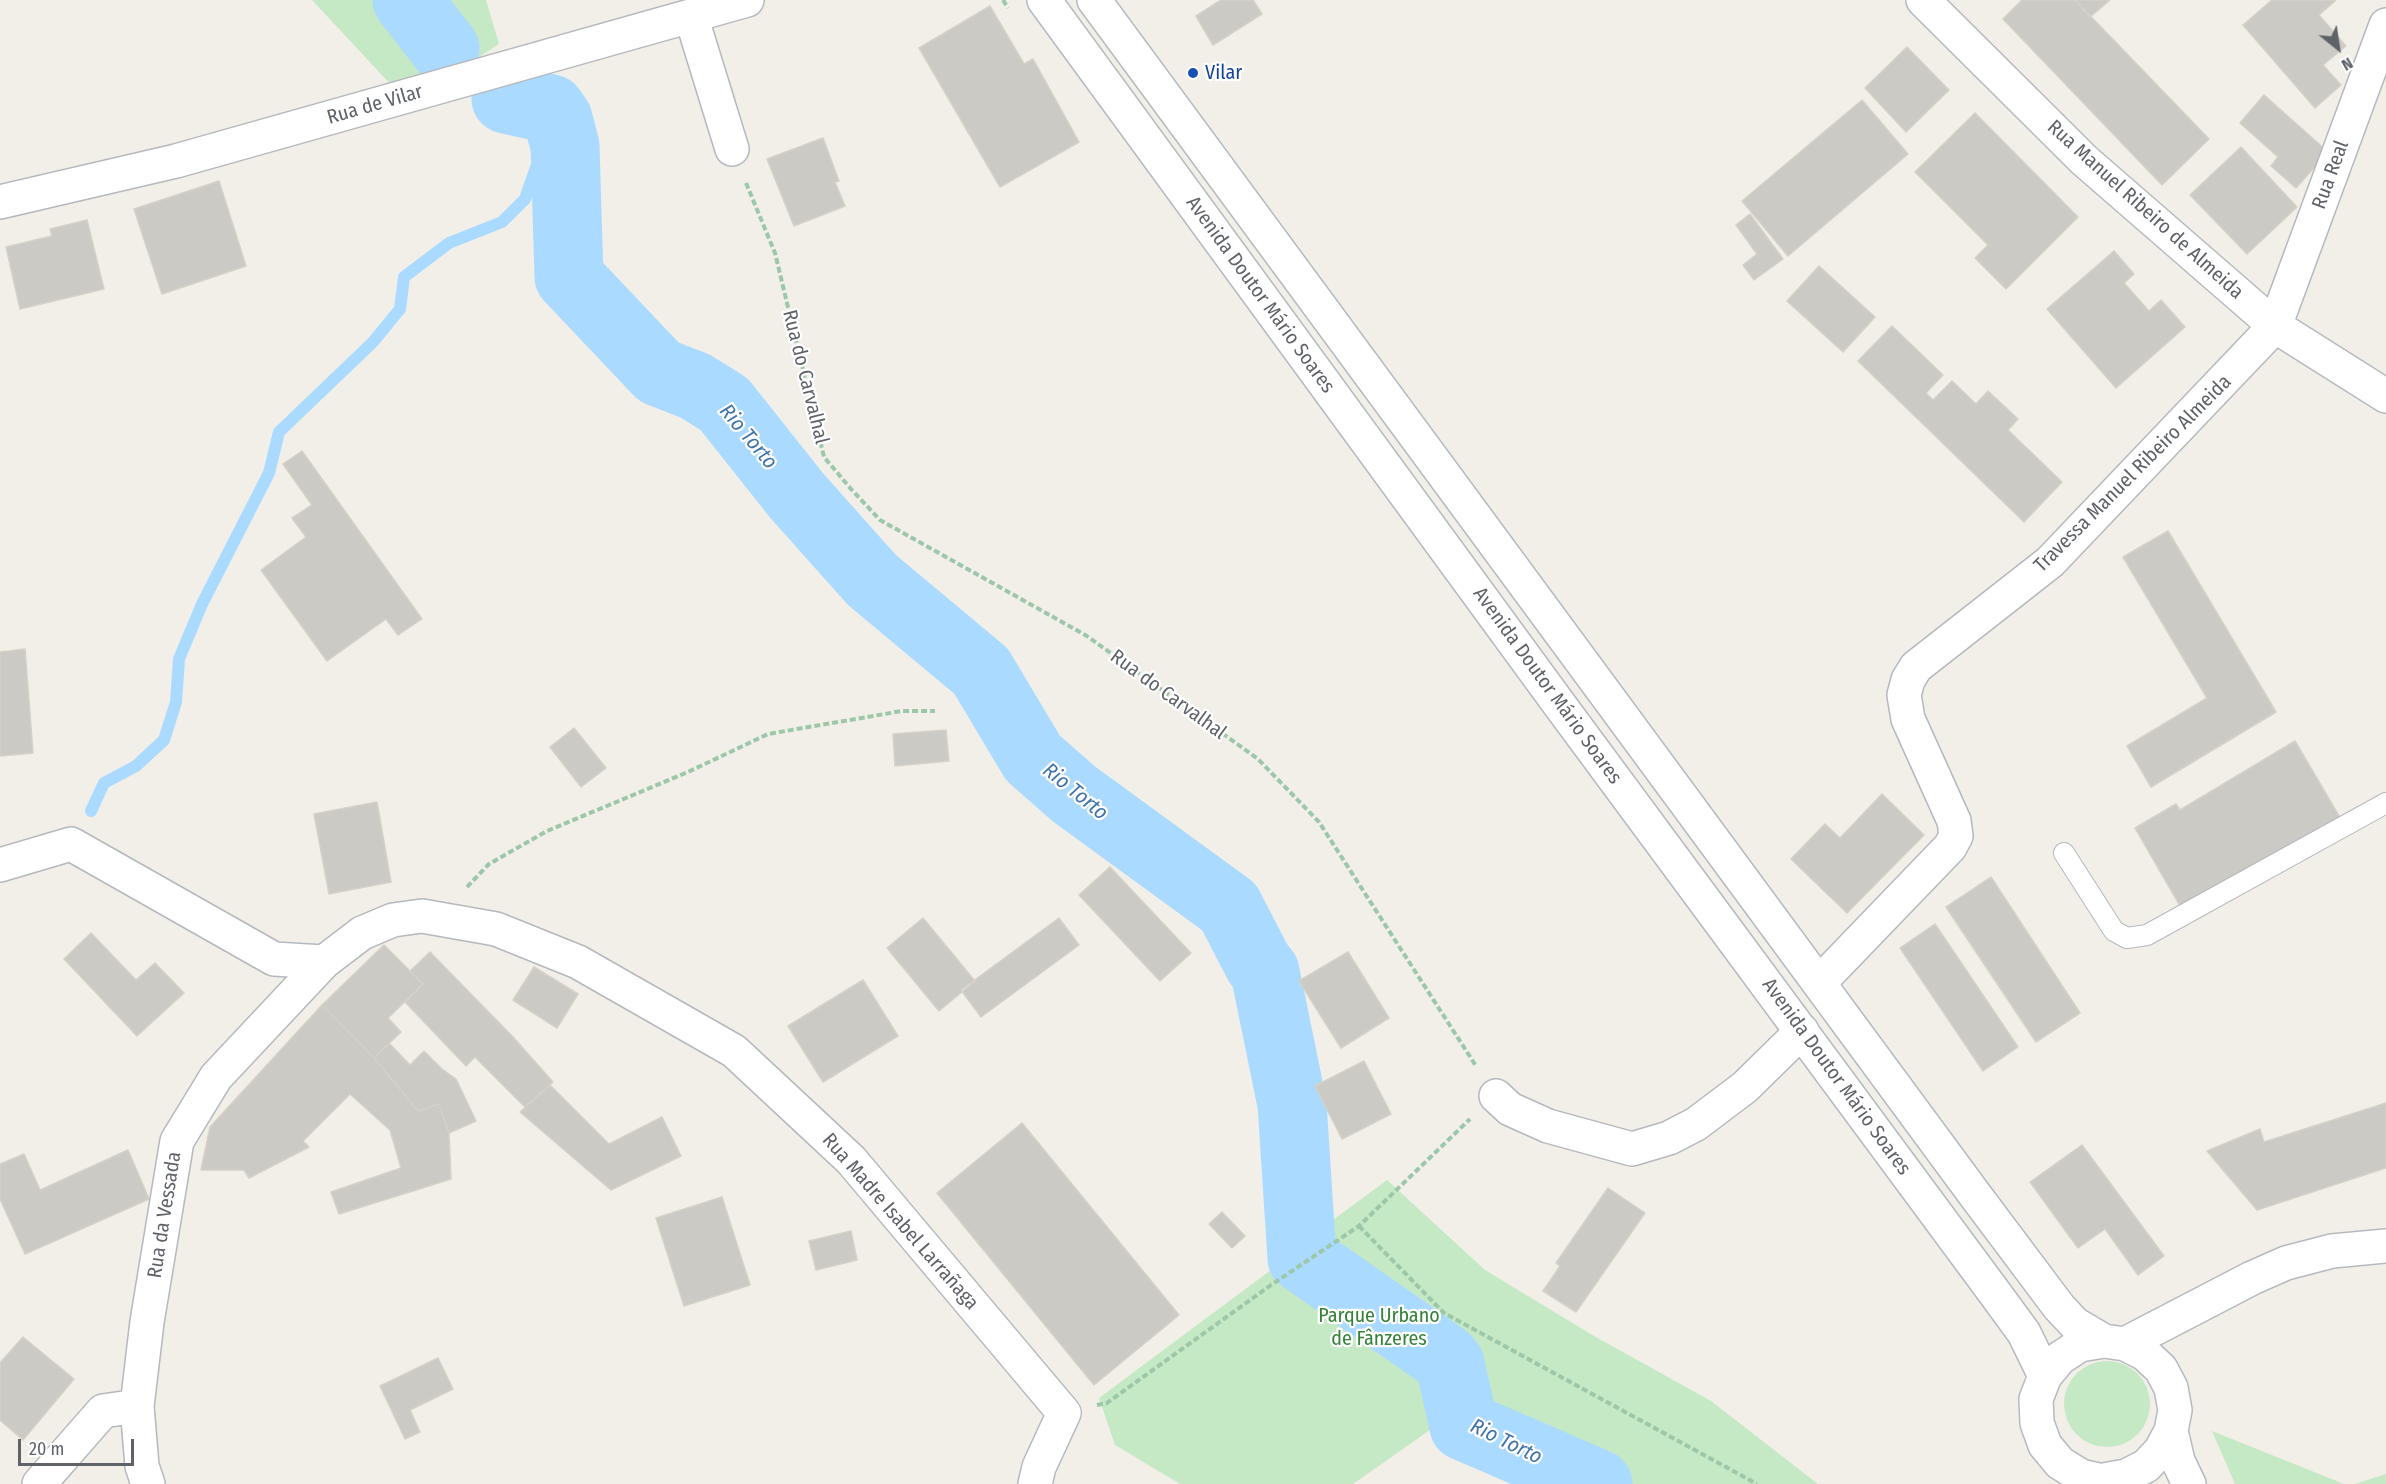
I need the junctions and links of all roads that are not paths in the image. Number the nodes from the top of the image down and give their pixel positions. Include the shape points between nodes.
1 (747, 0) edge
2 (1044, 0) edge
3 (1095, 0) edge
4 (1923, 0) edge
5 (691, 16) junction
6 (2386, 25) edge
7 (732, 149) road end
8 (0, 202) edge
9 (2275, 326) junction
10 (2386, 396) edge
11 (2386, 803) edge
12 (2064, 853) dead end
13 (0, 866) edge
14 (324, 962) junction
15 (1819, 983) junction
16 (1802, 1031) junction
17 (1496, 1096) road end
18 (2386, 1246) edge
19 (2216, 1297) junction
20 (2115, 1342) junction
21 (2045, 1376) junction
22 (2171, 1388) junction
23 (137, 1406) junction
24 (2171, 1431) junction
25 (2110, 1482) edge
26 (39, 1484) edge
27 (148, 1484) edge
28 (1035, 1484) edge
29 (2189, 1484) edge

1 - 5 street, Rua de Vilar
2 - 16 street, Avenida Doutor Mário Soares
3 - 15 street, Avenida Doutor Mário Soares
4 - 9 street, Rua Manuel Ribeiro de Almeida via 2084,160
5 - 7 street
5 - 8 street, Rua de Vilar via 176,160
6 - 9 street, Rua Real
9 - 10 street, Rua Manuel Ribeiro de Almeida
9 - 15 street, Travessa Manuel Ribeiro Almeida via 2050,562 1916,667 1904,694 1908,719 1954,821 1956,836 1950,847
11 - 12 lane via 2147,935 2127,938 2114,931
13 - 14 street via 71,844 274,959
14 - 23 street, Rua da Vessada via 216,1077 177,1141
14 - 28 street, Rua Madre Isabel Larrañaga via 362,933 393,920 422,916 496,929 578,962 734,1051 851,1160 1064,1413 1038,1467
15 - 20 street, Avenida Doutor Mário Soares via 2059,1307 2074,1324
16 - 17 street via 1745,1087 1696,1124 1669,1138 1632,1149 1548,1126 1510,1109
16 - 21 street, Avenida Doutor Mário Soares via 2024,1333
18 - 19 street via 2332,1251 2286,1263
19 - 20 street
19 - 22 street via 2192,1320 2178,1341
20 - 21 street, Avenida Doutor Mário Soares via 2080,1345 2060,1358
20 - 22 street, Avenida Doutor Mário Soares via 2145,1353 2161,1369
21 - 25 street, Avenida Doutor Mário Soares via 2036,1399 2037,1423 2045,1445 2060,1463 2081,1476
22 - 24 street, Avenida Doutor Mário Soares via 2175,1410
23 - 26 street via 103,1411
23 - 27 street, Rua da Vessada via 142,1466
24 - 25 street, Avenida Doutor Mário Soares via 2146,1466
24 - 29 street, Avenida Doutor Mário Soares via 2178,1461

